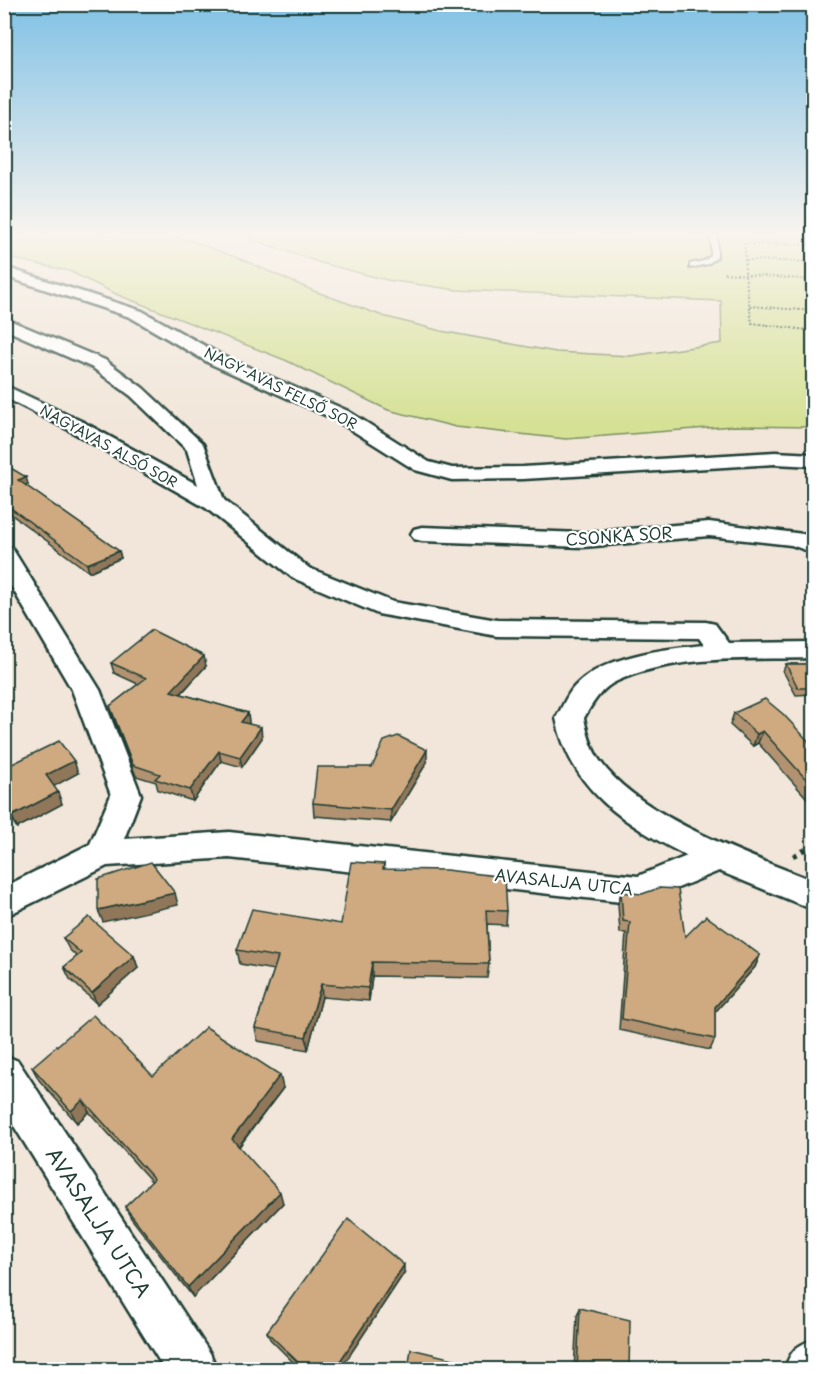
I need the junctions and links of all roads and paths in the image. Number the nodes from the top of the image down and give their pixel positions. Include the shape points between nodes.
1 (87, 298) edge
2 (749, 298) edge
3 (750, 306) junction
4 (813, 311) edge
5 (4, 323) edge
6 (813, 332) edge
7 (4, 390) edge
8 (813, 460) edge
9 (214, 503) junction
10 (422, 534) dead end
11 (813, 546) edge
12 (4, 553) edge
13 (813, 650) edge
14 (722, 652) junction
15 (102, 853) junction
16 (721, 856) junction
17 (813, 896) edge
18 (4, 903) edge
19 (4, 1074) edge
20 (813, 1363) edge
21 (193, 1370) edge
22 (808, 1370) edge

1 - 8 street, NAGY-AVAS FELSŐ SOR via 136,314 217,360 341,415 422,466 452,474 775,458
2 - 3 path
3 - 4 path
3 - 6 path via 752,322
5 - 9 street via 99,364 137,392 196,448
7 - 9 street, NAGYAVAS ALSÓ SOR
9 - 14 street, NAGYAVAS ALSÓ SOR via 301,573 387,609 497,628 706,630
10 - 11 street, CSONKA SOR via 583,540 709,529 795,539
12 - 15 street via 86,690 126,795
13 - 14 street
14 - 16 street via 661,658 606,675 584,693 570,718 575,743 594,775 640,815
15 - 16 street, AVASALJA UTCA via 230,845 639,890
15 - 18 street, AVASALJA UTCA
16 - 17 street
19 - 21 street, AVASALJA UTCA
20 - 22 street

